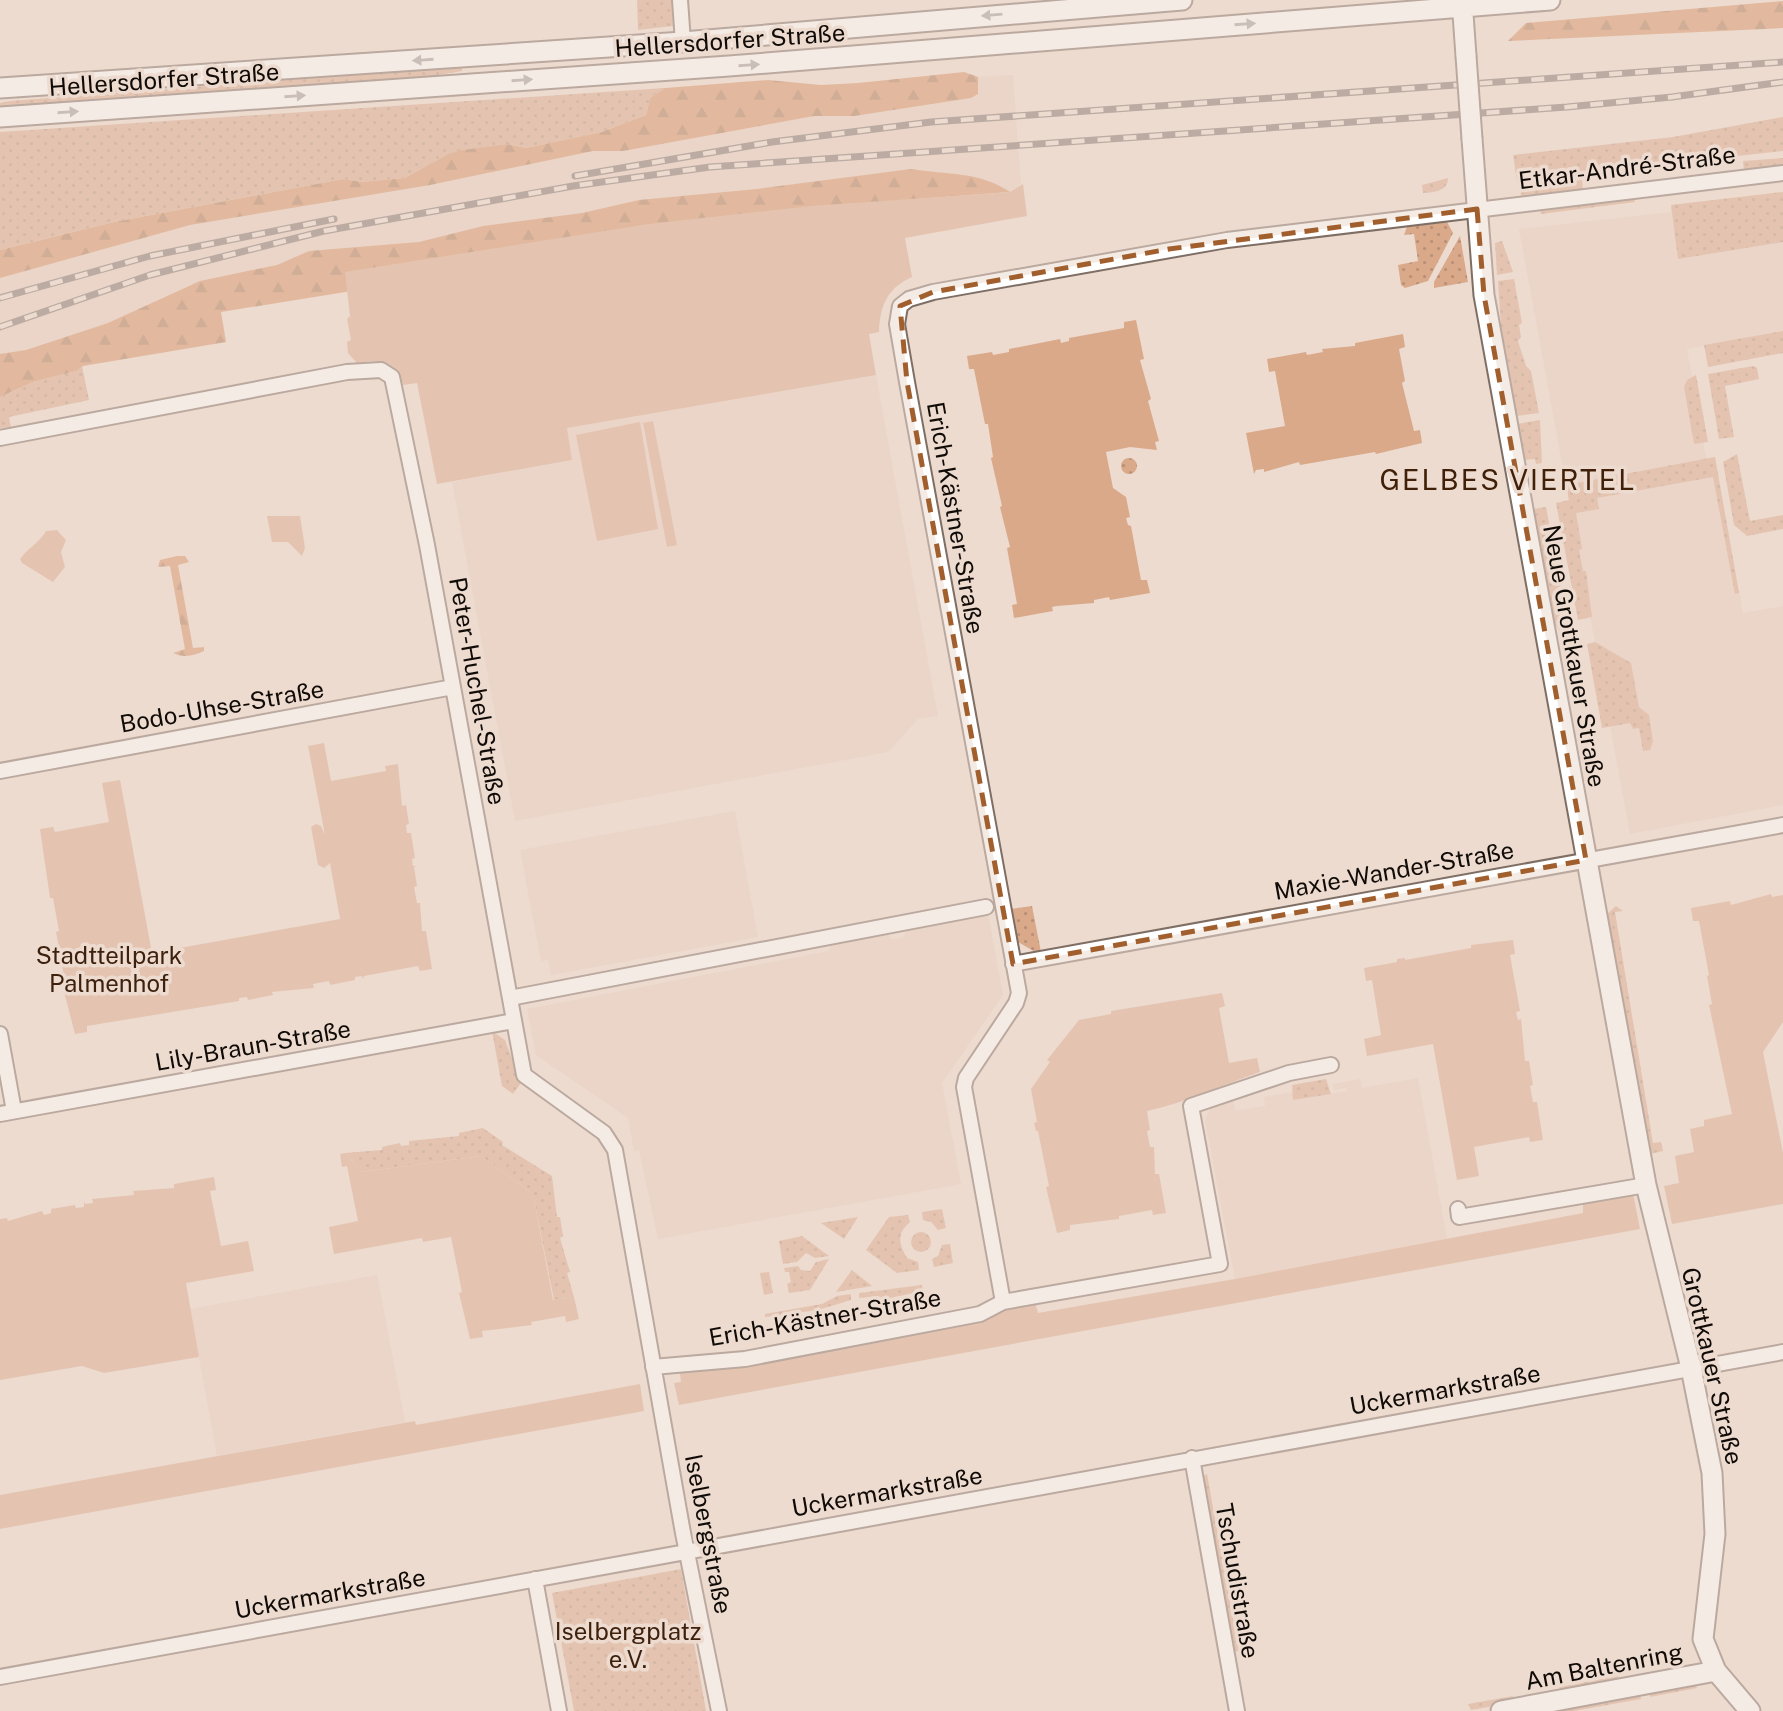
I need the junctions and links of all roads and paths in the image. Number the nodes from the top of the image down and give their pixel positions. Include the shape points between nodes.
1 (680, 0) edge
2 (1182, 0) edge
3 (1550, 0) edge
4 (1462, 4) edge
5 (1037, 6) edge
6 (683, 42) junction
7 (685, 69) junction
8 (0, 88) edge
9 (0, 117) edge
10 (1783, 173) edge
11 (1477, 209) junction
12 (0, 438) edge
13 (453, 687) junction
14 (0, 771) edge
15 (1783, 825) edge
16 (1587, 860) junction
17 (986, 907) dead end
18 (1013, 964) junction
19 (510, 998) junction
20 (514, 1021) junction
21 (0, 1034) edge
22 (1331, 1065) dead end
23 (7, 1112) edge
24 (1646, 1185) junction
25 (1458, 1209) dead end
26 (1003, 1302) junction
27 (1783, 1353) edge
28 (653, 1367) junction
29 (1691, 1368) junction
30 (1192, 1458) junction
31 (689, 1551) junction
32 (535, 1579) junction
33 (1716, 1671) junction
34 (0, 1677) edge
35 (559, 1711) edge
36 (719, 1711) edge
37 (1237, 1711) edge
38 (1501, 1711) edge
39 (1750, 1711) edge

1 - 6 street
2 - 5 main road, Hellersdorfer Straße
3 - 4 main road, Hellersdorfer Straße
7 -> 4 main road, Hellersdorfer Straße
4 - 11 main road, Neue Grottkauer Straße, bridge
5 -> 6 main road, Hellersdorfer Straße
6 - 7 main road
6 -> 8 main road, Hellersdorfer Straße
9 -> 7 main road, Hellersdorfer Straße
10 - 11 street, Etkar-André-Straße
11 - 16 main road, Neue Grottkauer Straße via 1483,295
11 - 18 street, Erich-Kästner-Straße via 1169,248 933,292 900,306 897,324
12 - 13 street, Peter-Huchel-Straße via 347,372 368,369 388,373 396,387
13 - 14 street, Bodo-Uhse-Straße
13 - 19 street, Peter-Huchel-Straße
15 - 16 street, Maxie-Wander-Straße
16 - 18 street, Maxie-Wander-Straße
16 - 24 main road, Neue Grottkauer Straße
17 - 19 street
18 - 26 street, Erich-Kästner-Straße via 1019,993 1016,1003 964,1087
19 - 20 street, Peter-Huchel-Straße
20 - 23 street, Lily-Braun-Straße
20 - 28 street, Peter-Huchel-Straße via 524,1075 604,1133 615,1150
21 - 23 street
22 - 26 street, Erich-Kästner-Straße via 1289,1073 1191,1106 1220,1264
24 - 25 street via 1459,1217
24 - 29 main road, Grottkauer Straße
26 - 28 street, Erich-Kästner-Straße via 980,1314 745,1359
27 - 29 street, Uckermarkstraße
28 - 31 street, Iselbergstraße
29 - 30 street, Uckermarkstraße
29 - 33 main road, Grottkauer Straße via 1712,1473 1715,1534 1703,1639
30 - 31 street, Uckermarkstraße
30 - 37 street, Tschudistraße
31 - 32 street, Uckermarkstraße
31 - 36 street, Iselbergstraße
32 - 34 street, Uckermarkstraße
32 - 35 street
33 - 38 main road, Am Baltenring
33 - 39 main road, Grottkauer Straße

